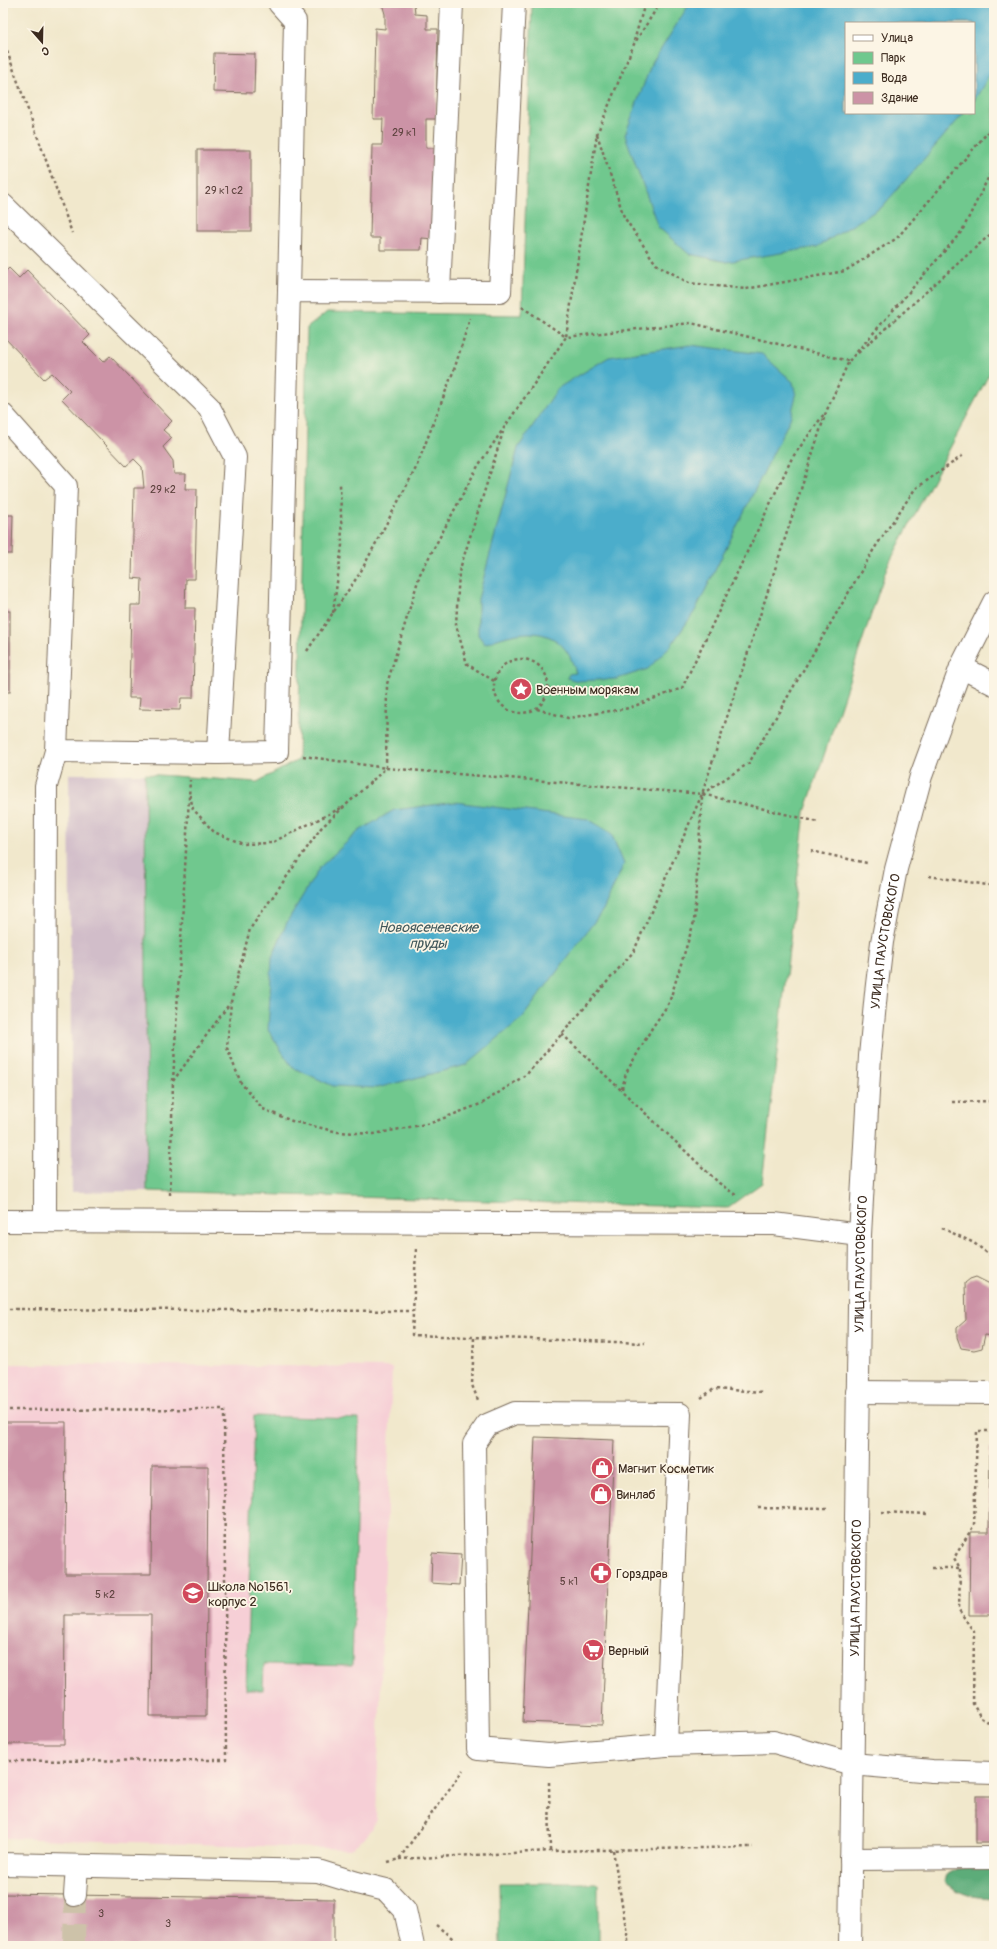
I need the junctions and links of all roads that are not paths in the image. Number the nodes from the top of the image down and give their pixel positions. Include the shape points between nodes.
1 (279, 3) edge
2 (452, 3) edge
3 (514, 3) edge
4 (3, 205) edge
5 (289, 291) junction
6 (438, 292) junction
7 (3, 415) edge
8 (994, 602) edge
9 (961, 667) junction
10 (994, 684) edge
11 (56, 751) junction
12 (218, 753) junction
13 (3, 1221) edge
14 (45, 1221) junction
15 (860, 1235) junction
16 (857, 1392) junction
17 (994, 1393) edge
18 (666, 1745) junction
19 (852, 1764) junction
20 (994, 1773) edge
21 (851, 1858) junction
22 (994, 1858) edge
23 (3, 1864) edge
24 (77, 1866) junction
25 (75, 1895) tunnel mouth
26 (413, 1946) edge
27 (850, 1946) edge

1 - 5 main road via 295,21
2 - 6 main road
3 - 6 main road via 500,292
4 - 12 main road via 209,407 235,457
5 - 6 main road
5 - 12 main road via 277,752
7 - 11 main road via 66,486
8 - 9 main road, УЛИЦА ПАУСТОВСКОГО
9 - 10 main road
9 - 15 main road, УЛИЦА ПАУСТОВСКОГО via 921,776 896,869 882,942 870,1056
11 - 12 main road
11 - 14 main road via 46,786
13 - 14 main road
14 - 15 main road via 774,1224
15 - 16 main road, УЛИЦА ПАУСТОВСКОГО
16 - 17 main road
16 - 19 main road, УЛИЦА ПАУСТОВСКОГО
18 - 18 main road via 549,1755 478,1749 474,1444 487,1425 515,1413 680,1414
18 - 19 main road via 774,1742
19 - 20 main road
19 - 21 main road, УЛИЦА ПАУСТОВСКОГО
21 - 22 main road
21 - 27 main road, УЛИЦА ПАУСТОВСКОГО
23 - 24 main road
24 - 25 main road
24 - 26 main road via 318,1871 386,1890 405,1910

